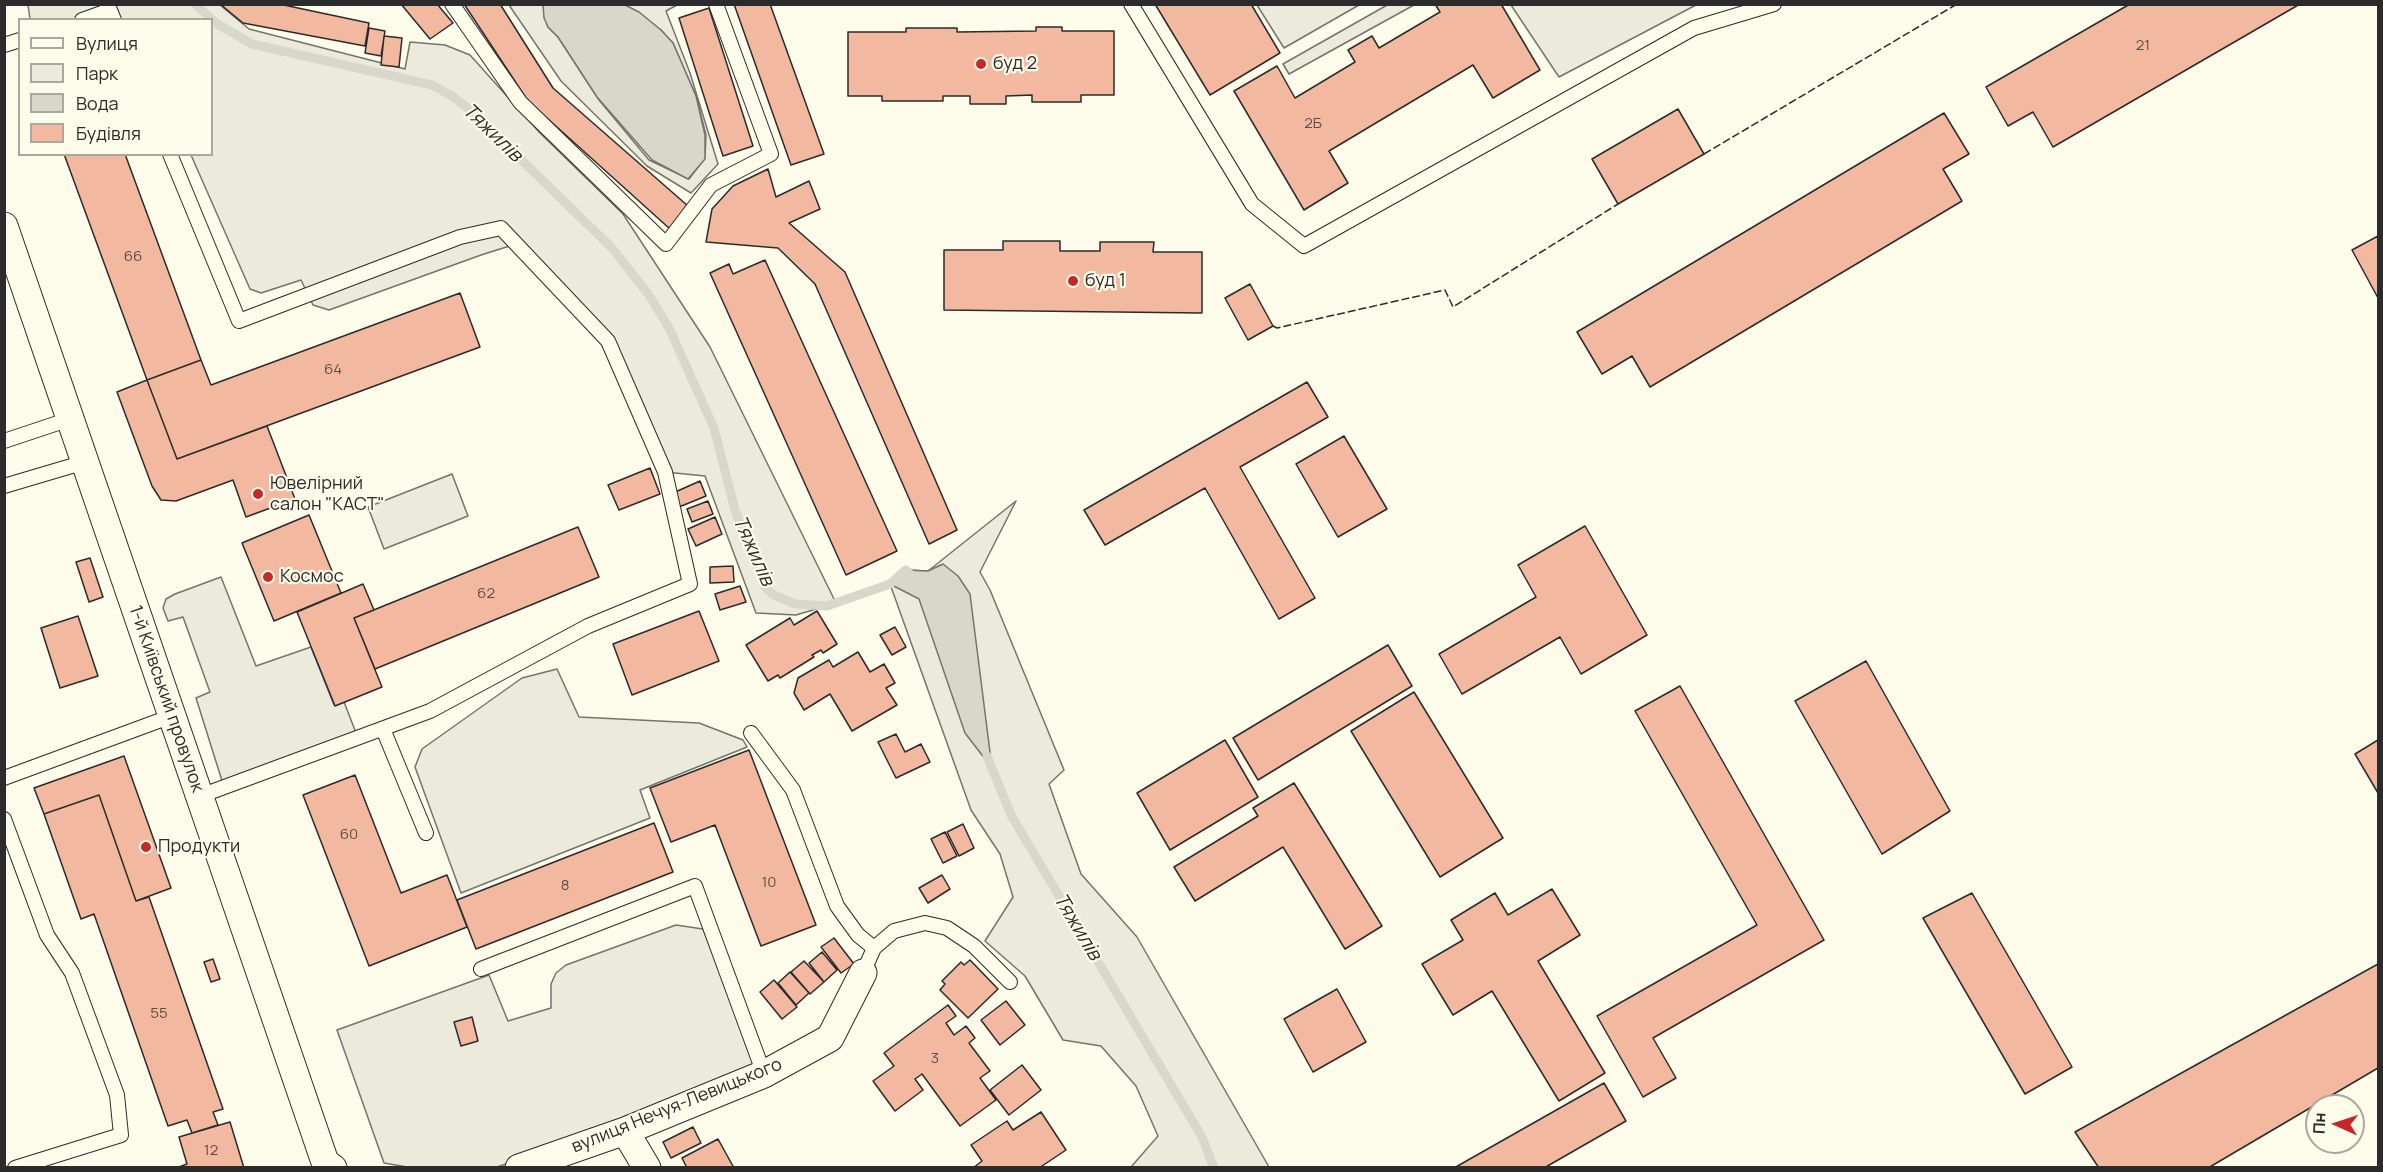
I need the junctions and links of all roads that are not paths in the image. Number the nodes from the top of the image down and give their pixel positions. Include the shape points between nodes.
1 (452, 4) edge
2 (716, 4) edge
3 (1131, 4) edge
4 (1774, 4) edge
5 (88, 18) edge
6 (113, 18) edge
7 (171, 156) edge
8 (4, 226) edge
9 (70, 419) junction
10 (4, 441) edge
11 (85, 462) junction
12 (4, 486) edge
13 (172, 716) junction
14 (383, 729) junction
15 (751, 733) dead end
16 (4, 778) edge
17 (200, 796) junction
18 (4, 819) edge
19 (426, 833) dead end
20 (874, 948) junction
21 (481, 969) dead end
22 (863, 974) joint
23 (1010, 982) dead end
24 (764, 1074) junction
25 (625, 1131) junction
26 (327, 1166) edge
27 (15, 1167) edge
28 (519, 1167) edge
29 (647, 1167) edge

1 - 2 lane via 520,102 666,244 711,185 771,154
3 - 4 lane via 1252,204 1304,246 1694,28
5 - 6 lane via 110,10
7 - 14 lane via 239,321 460,237 501,228 608,341 665,472 690,584 588,626 430,711
8 - 9 street, 1-й Київський провулок
9 - 10 lane
9 - 11 street, 1-й Київський провулок
11 - 12 lane
11 - 13 street, 1-й Київський провулок
13 - 16 lane
13 - 17 street, 1-й Київський провулок
14 - 17 lane
14 - 19 lane
15 - 20 lane via 793,790 837,906 858,935
17 - 26 street, 1-й Київський провулок
18 - 27 lane via 47,935 72,973 113,1083 121,1135
20 - 22 lane
20 - 23 lane via 894,931 925,923 947,928 974,946
21 - 24 lane via 695,886
22 - 24 street, вулиця Нечуя-Левицького via 830,1038
24 - 25 street, вулиця Нечуя-Левицького
25 - 28 street, вулиця Нечуя-Левицького
25 - 29 street

